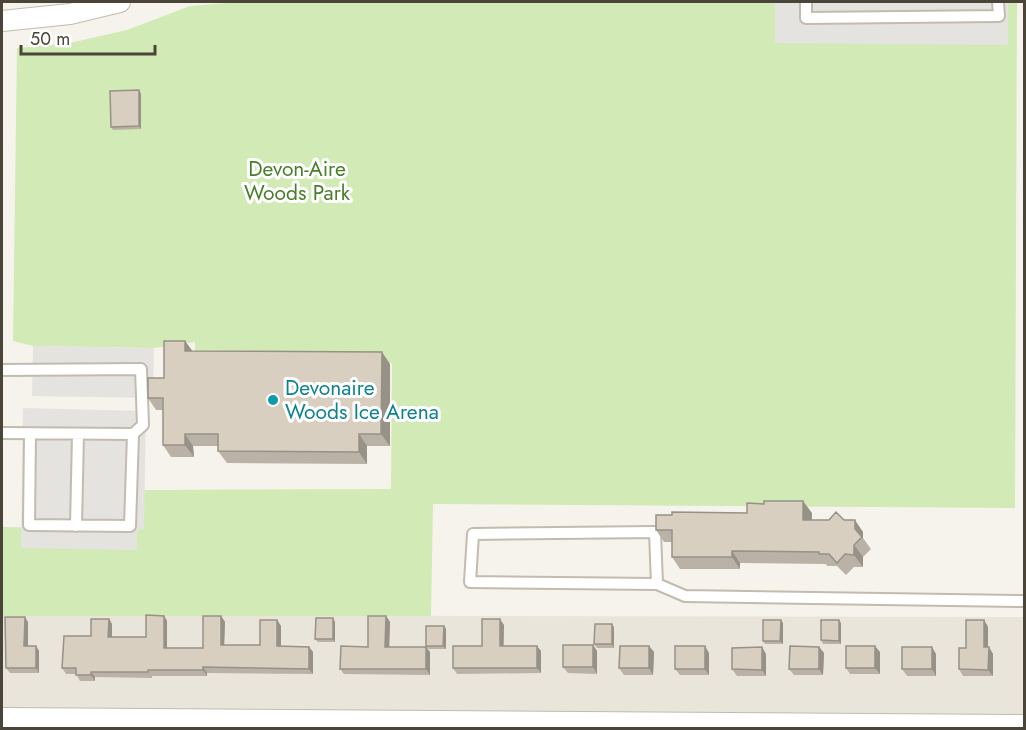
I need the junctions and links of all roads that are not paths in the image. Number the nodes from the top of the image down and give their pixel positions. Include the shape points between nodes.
1 (120, 2) edge
2 (806, 2) edge
3 (999, 2) edge
4 (101, 4) edge
5 (2, 21) edge
6 (2, 370) edge
7 (2, 433) edge
8 (78, 434) junction
9 (133, 434) junction
10 (30, 435) junction
11 (76, 526) junction
12 (657, 584) junction
13 (1024, 601) edge
14 (2, 718) edge
15 (1024, 726) edge

1 - 4 street
2 - 3 lane via 806,18 999,16
4 - 5 street via 70,14
6 - 9 lane via 141,369 142,425
7 - 10 lane
8 - 9 lane
8 - 10 lane
8 - 11 lane
9 - 11 lane via 130,526
10 - 11 lane via 29,525
12 - 12 lane via 470,582 473,534 655,532
12 - 13 lane via 685,596
14 - 15 street

